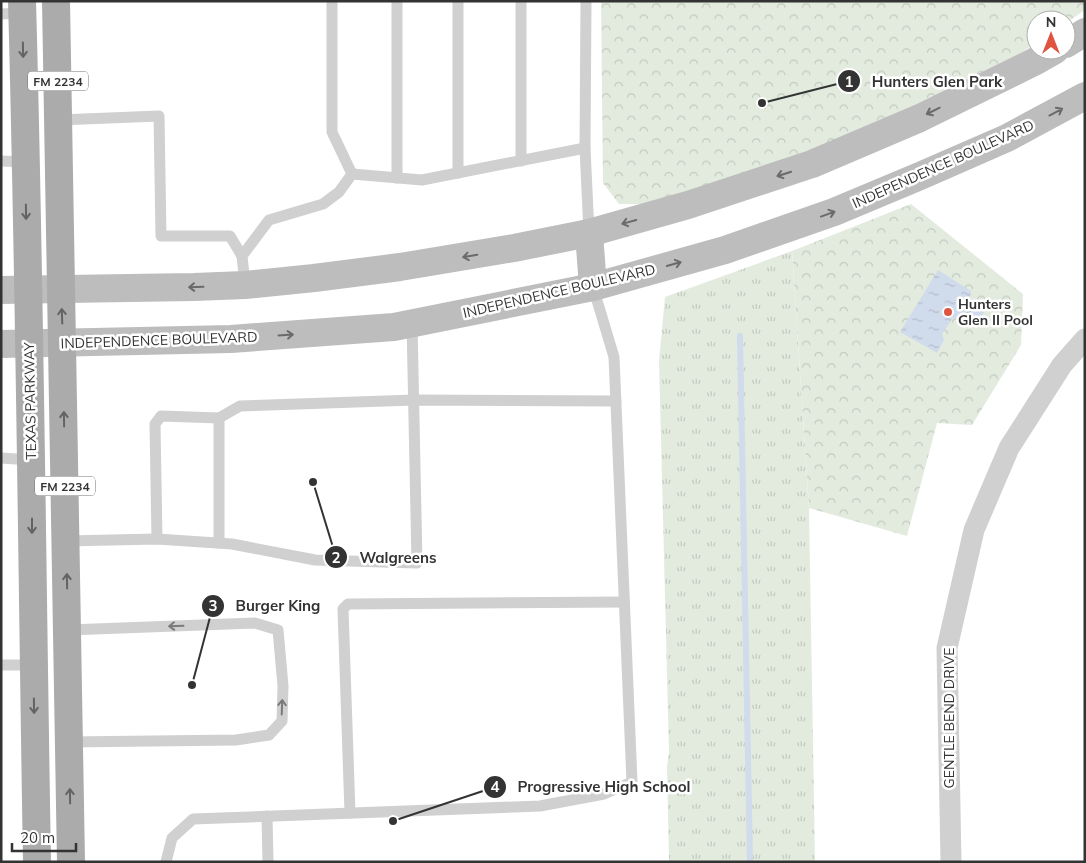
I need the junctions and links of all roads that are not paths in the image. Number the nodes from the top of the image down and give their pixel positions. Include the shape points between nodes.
1 (56, 1) edge
2 (332, 1) edge
3 (397, 1) edge
4 (458, 1) edge
5 (522, 1) edge
6 (586, 1) edge
7 (15, 9) edge
8 (1038, 60) edge
9 (1085, 96) edge
10 (59, 120) junction
11 (585, 148) junction
12 (13, 161) edge
13 (521, 161) junction
14 (458, 173) junction
15 (352, 174) junction
16 (397, 178) junction
17 (588, 232) junction
18 (242, 256) junction
19 (245, 285) junction
20 (593, 286) junction
21 (61, 289) junction
22 (14, 290) edge
23 (412, 323) junction
24 (1085, 339) edge
25 (63, 343) junction
26 (1, 344) edge
27 (28, 344) junction
28 (414, 400) junction
29 (616, 401) junction
30 (219, 418) junction
31 (1, 458) edge
32 (31, 460) junction
33 (157, 539) junction
34 (66, 542) junction
35 (219, 543) junction
36 (624, 602) junction
37 (68, 630) junction
38 (1, 665) edge
39 (33, 665) junction
40 (70, 742) junction
41 (350, 813) junction
42 (267, 816) junction
43 (37, 862) edge
44 (71, 862) edge
45 (166, 862) edge
46 (268, 862) edge
47 (951, 862) edge

1 - 10 main road, FM 2234
2 - 15 lane via 332,132
3 - 16 lane
4 - 14 lane
5 - 13 lane
6 - 11 lane
7 -> 12 main road, TEXAS PARKWAY / FM 2234
8 -> 17 main road via 920,118 812,164 688,205
20 -> 9 main road, INDEPENDENCE BOULEVARD via 725,250 834,212 1007,138
10 - 18 lane via 159,116 161,236 230,236
10 - 21 main road, FM 2234
11 - 13 lane
11 - 17 lane
12 -> 22 main road, TEXAS PARKWAY / FM 2234
13 - 14 lane
14 - 16 lane via 422,180
15 - 16 lane
15 - 18 lane via 339,192 323,204 269,220
17 -> 19 main road via 400,268
17 - 20 main road
18 - 19 lane
19 -> 21 main road
20 - 23 main road, INDEPENDENCE BOULEVARD
20 - 29 lane via 614,357
21 - 22 main road
25 -> 21 main road, FM 2234
22 - 27 main road, TEXAS PARKWAY / FM 2234
25 -> 23 main road, INDEPENDENCE BOULEVARD via 231,339
23 - 28 lane
24 - 47 street, GENTLE BEND DRIVE via 1062,365 1009,448 974,530 947,648
25 - 27 main road, INDEPENDENCE BOULEVARD
34 -> 25 main road, FM 2234
26 - 27 main road, INDEPENDENCE BOULEVARD
27 - 32 main road, TEXAS PARKWAY / FM 2234
28 - 29 lane
28 - 30 lane via 240,406
28 - 35 lane via 417,563 315,560
29 - 36 lane
30 - 33 lane via 160,416 155,424
30 - 35 lane
31 - 32 lane
32 -> 39 main road, TEXAS PARKWAY / FM 2234
33 - 34 lane
33 - 35 lane
37 -> 34 main road, FM 2234
36 - 41 lane via 632,782 604,794 540,806
36 - 41 lane via 348,604 344,609
37 - 40 main road, FM 2234
40 -> 37 lane via 236,740 269,735 282,721 283,686 278,630 255,623
38 - 39 lane
39 -> 43 main road, TEXAS PARKWAY / FM 2234
44 -> 40 main road, FM 2234
41 - 42 lane
42 - 45 lane via 193,819 172,838
42 - 46 lane

